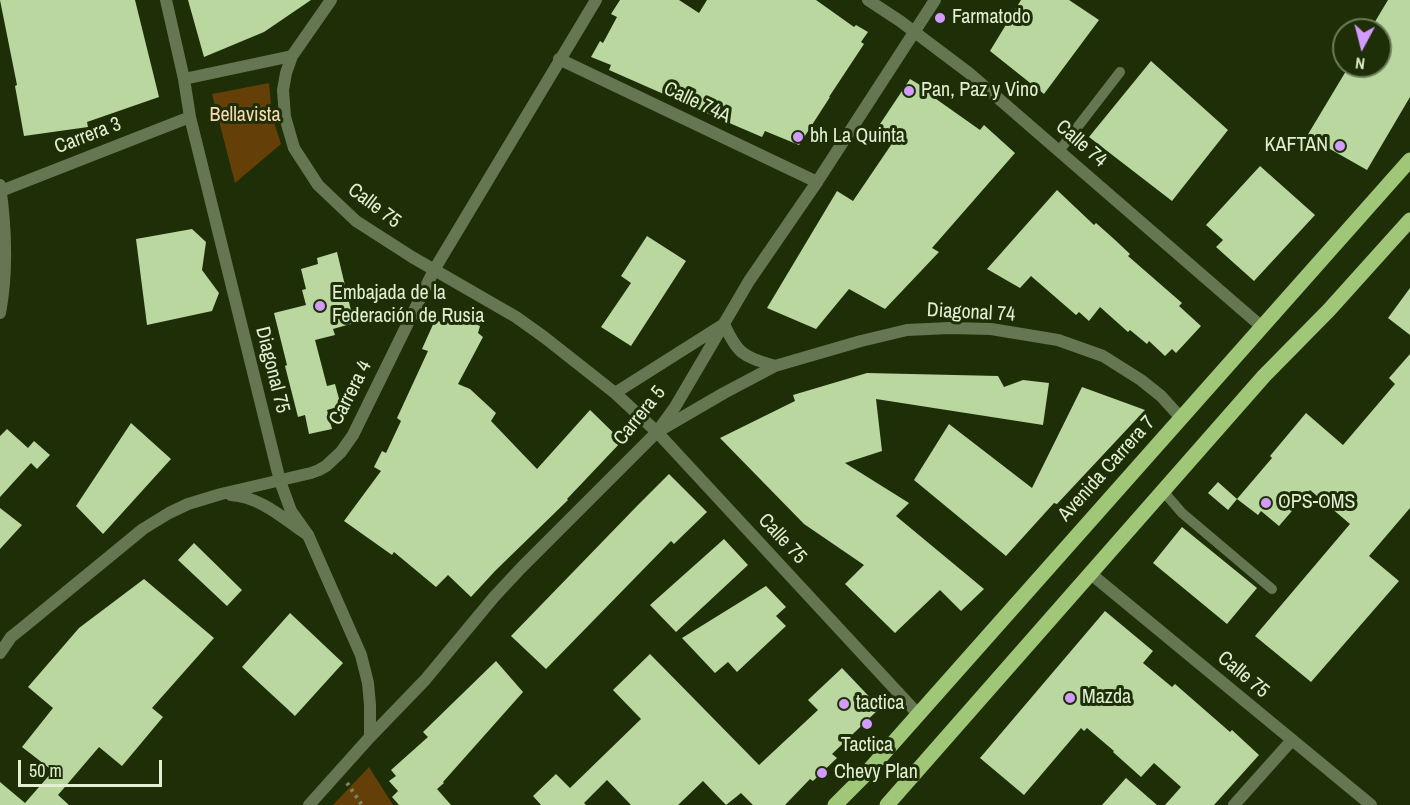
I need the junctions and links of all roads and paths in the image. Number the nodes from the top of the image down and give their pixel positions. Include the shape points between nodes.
1 (166, 0) edge
2 (331, 0) edge
3 (596, 0) edge
4 (868, 0) edge
5 (935, 0) edge
6 (914, 32) junction
7 (292, 56) junction
8 (559, 59) junction
9 (1119, 72) dead end
10 (184, 79) junction
11 (190, 117) junction
12 (1059, 151) junction
13 (1410, 160) edge
14 (817, 182) junction
15 (0, 185) edge
16 (1, 191) edge
17 (1410, 220) edge
18 (434, 270) junction
19 (0, 313) edge
20 (724, 324) junction
21 (1262, 327) junction
22 (775, 366) junction
23 (615, 393) junction
24 (1181, 418) junction
25 (657, 432) junction
26 (280, 481) junction
27 (1163, 491) junction
28 (221, 494) junction
29 (308, 536) junction
30 (1091, 574) junction
31 (1272, 589) dead end
32 (6, 639) edge
33 (0, 653) edge
34 (918, 714) junction
35 (370, 737) junction
36 (1292, 740) junction
37 (344, 779) dead end
38 (309, 805) edge
39 (362, 805) edge
40 (835, 805) edge
41 (887, 805) edge
42 (1234, 805) edge
43 (1371, 805) edge

1 - 10 street, Diagonal 75
2 - 7 street
3 - 8 street, Carrera 4
4 - 6 street, Calle 74
5 - 6 street, Carrera 5
6 - 12 street, Calle 74 via 969,73
6 - 14 street, Carrera 5
7 - 10 street
7 - 18 street, Calle 75 via 283,90 285,117 294,148 318,185 356,221
8 - 14 street, Calle 74A
8 - 18 street, Carrera 4
9 - 12 lane
10 - 11 street, Diagonal 75
11 - 16 street, Carrera 3
11 - 26 street, Diagonal 75
12 - 21 street, Calle 74
13 - 21 main road, Avenida Carrera 7
14 - 20 street, Carrera 5
15 - 16 street
16 - 19 street via 5,271
17 - 27 main road
18 - 23 street, Calle 75 via 516,317
18 - 26 street, Carrera 4 via 341,453 319,470
20 - 22 street via 732,343 742,353
20 - 23 street
20 - 25 street, Carrera 5
21 - 24 main road, Avenida Carrera 7
22 - 24 street, Diagonal 74 via 907,330 991,329 1058,340 1103,356 1161,396
22 - 25 street, Diagonal 74
23 - 25 street, Calle 75
24 - 34 main road, Avenida Carrera 7
25 - 34 street, Calle 75
25 - 35 street, Carrera 5 via 520,568 425,680
26 - 28 street, Carrera 4
26 - 29 street, Diagonal 75 via 291,512
27 - 30 main road
27 - 31 lane via 1182,513
28 - 29 street via 265,504
28 - 32 street, Carrera 4 via 188,504 143,529
29 - 35 street, Diagonal 75 via 362,655 368,683
30 - 36 street, Calle 75
30 - 41 main road
32 - 33 street, Carrera 4
34 - 40 main road, Avenida Carrera 7
35 - 38 street, Carrera 5
36 - 42 street
36 - 43 street, Calle 75
37 - 39 path

